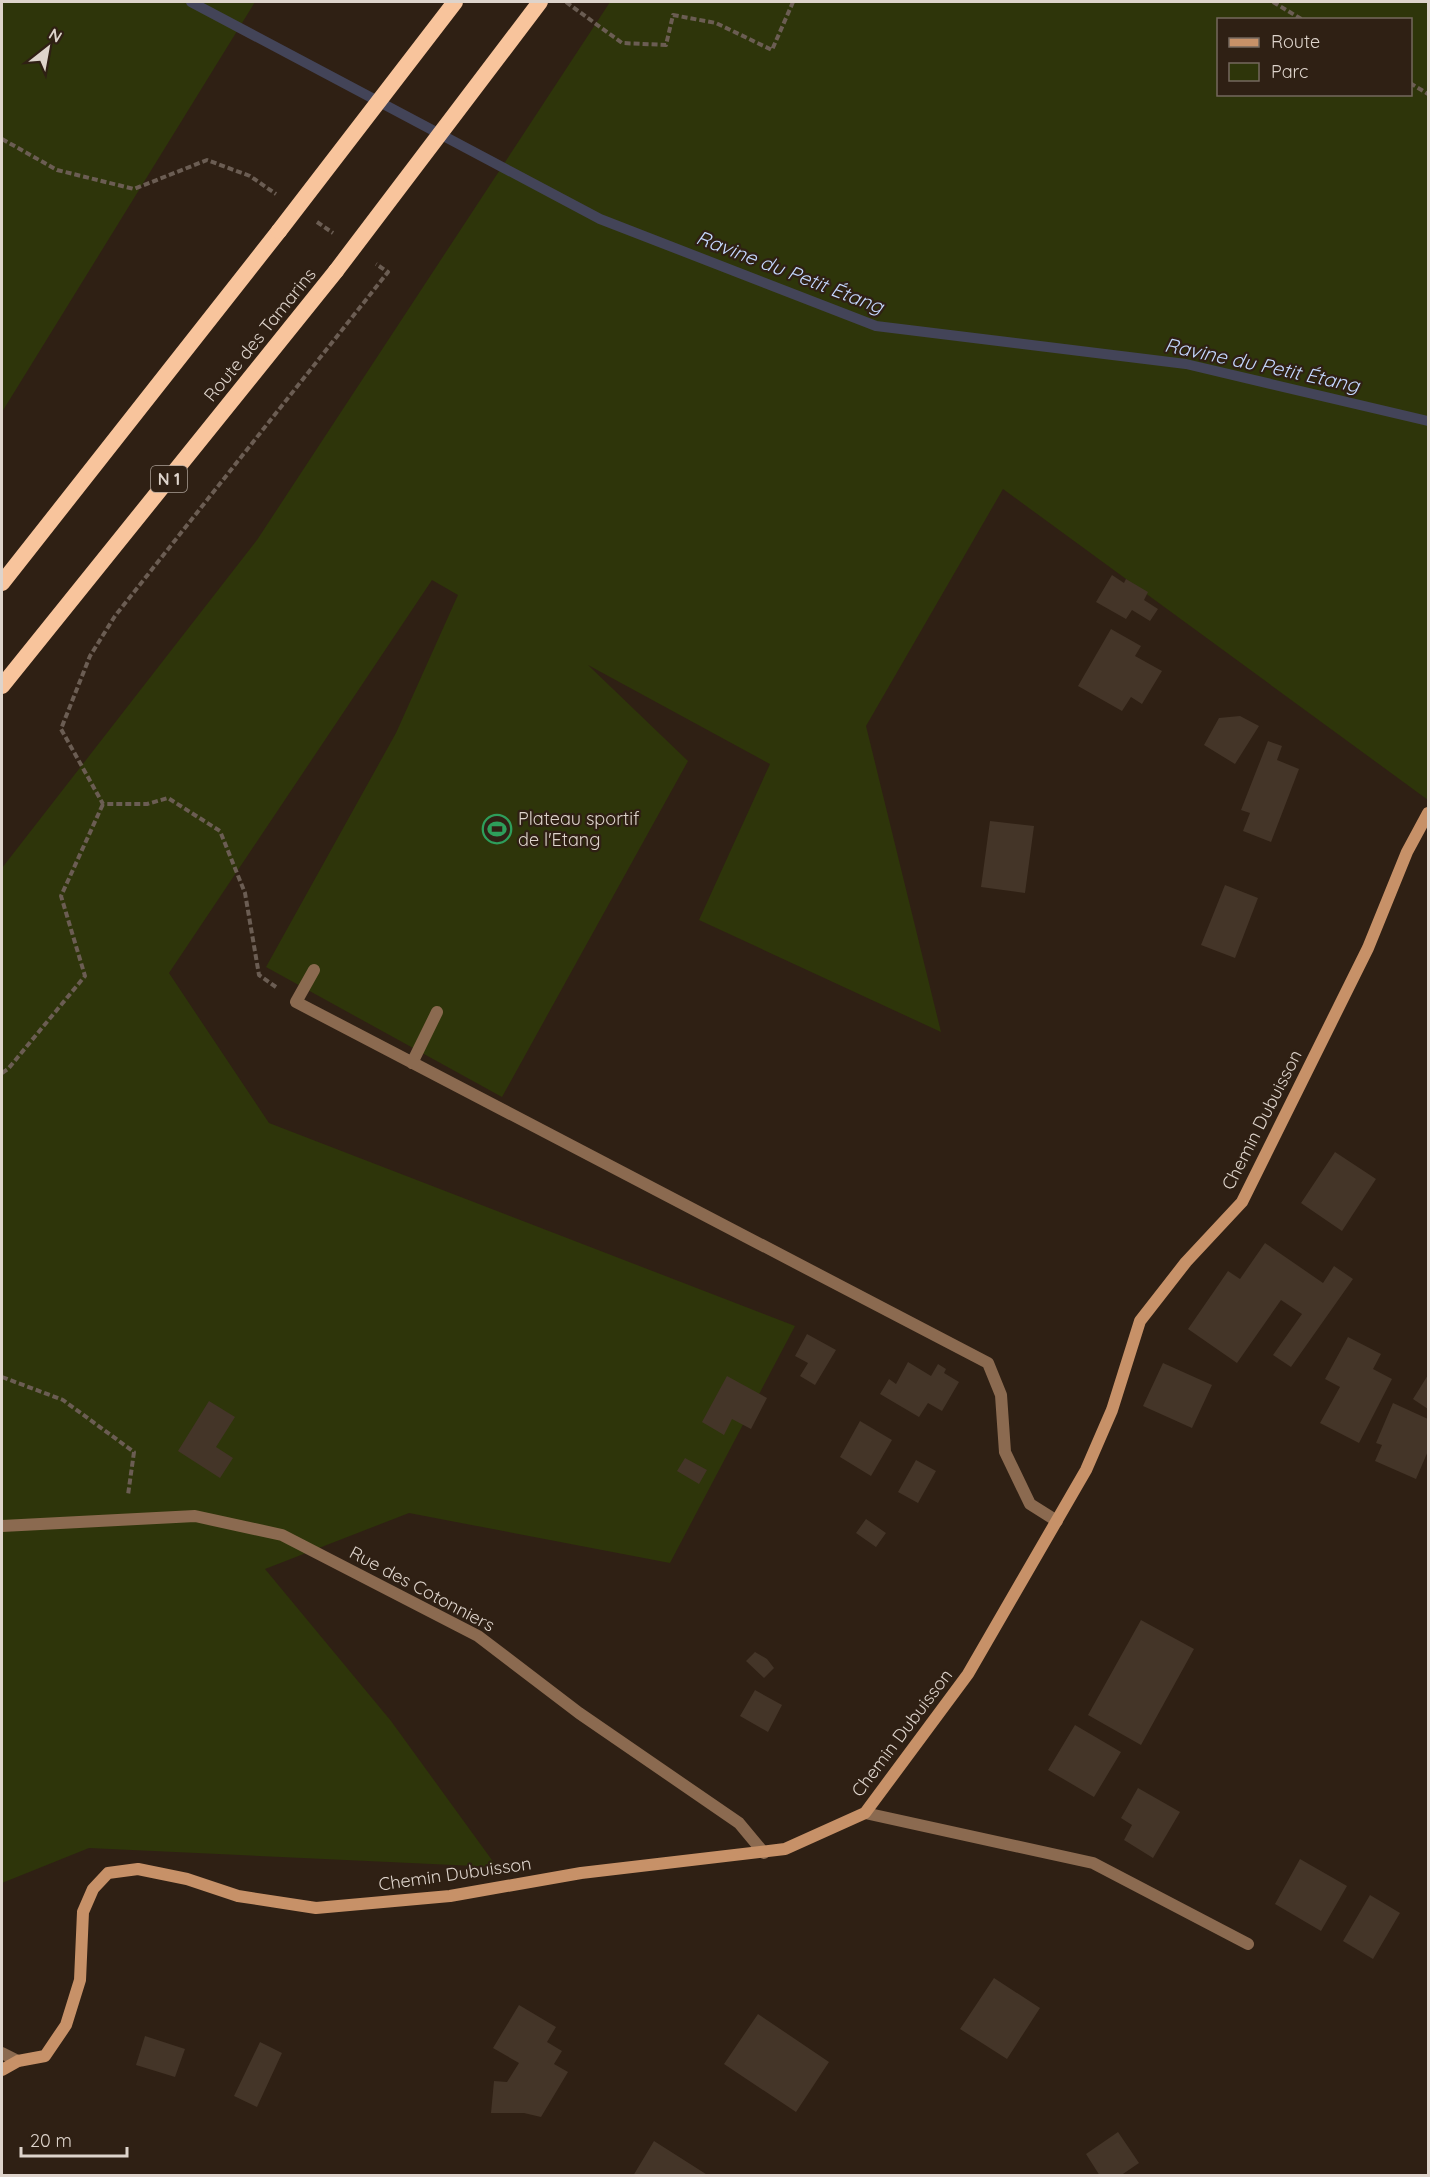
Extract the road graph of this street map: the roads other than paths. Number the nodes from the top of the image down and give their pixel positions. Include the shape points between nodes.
1 (455, 2) edge
2 (540, 2) edge
3 (2, 583) edge
4 (2, 686) edge
5 (1428, 813) edge
6 (314, 970) dead end
7 (437, 1012) dead end
8 (412, 1063) junction
9 (1057, 1521) junction
10 (2, 1526) edge
11 (865, 1813) junction
12 (764, 1853) junction
13 (1248, 1944) dead end
14 (2, 2053) edge
15 (18, 2061) junction
16 (2, 2070) edge

1 - 3 highway, bridge
2 - 4 highway, Route des Tamarins / N 1, bridge via 336,271
5 - 9 main road, Chemin Dubuisson via 1407,852 1368,948 1242,1202 1186,1262 1140,1321 1112,1410 1086,1470
6 - 8 street via 296,1002
7 - 8 street
8 - 9 street via 988,1363 1001,1395 1005,1452 1030,1504
9 - 11 main road, Chemin Dubuisson via 968,1674
10 - 12 street, Rue des Cotonniers via 195,1516 282,1535 478,1636 579,1713 740,1823
11 - 12 main road, Chemin Dubuisson via 785,1849
11 - 13 street via 1093,1863
12 - 15 main road, Chemin Dubuisson via 580,1873 450,1896 316,1908 238,1896 187,1879 138,1869 108,1873 93,1889 83,1912 80,1980 66,2025 45,2056
14 - 15 street
15 - 16 main road, Chemin Dubuisson

